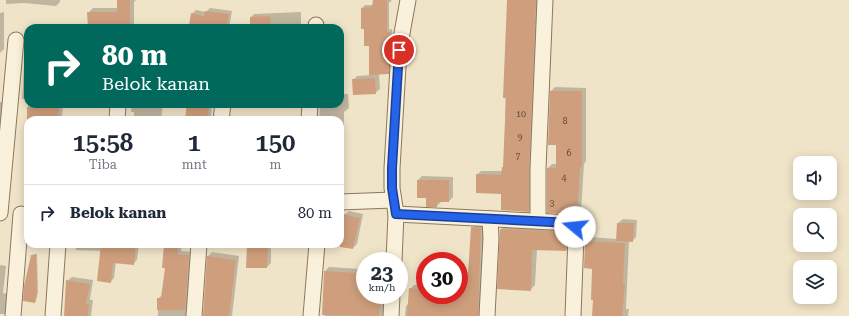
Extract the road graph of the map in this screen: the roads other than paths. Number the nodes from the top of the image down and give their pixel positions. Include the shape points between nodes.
1 (408, 0) edge
2 (545, 0) edge
3 (16, 40) dead end
4 (344, 202) edge
5 (394, 207) junction
6 (0, 214) edge
7 (24, 214) edge
8 (490, 219) junction
9 (538, 221) junction
10 (58, 248) edge
11 (200, 248) edge
12 (317, 248) edge
13 (394, 252) edge
14 (392, 304) edge
15 (13, 316) edge
16 (53, 316) edge
17 (194, 316) edge
18 (311, 316) edge
19 (391, 316) edge
20 (487, 316) edge
21 (573, 316) edge

1 - 5 street via 399,50 392,168
2 - 9 street
3 - 6 street
4 - 5 street
5 - 8 street
5 - 13 street
6 - 7 street
7 - 15 street
8 - 9 street
8 - 20 street
9 - 21 street via 571,223 575,227
10 - 16 street
11 - 17 street
12 - 18 street
14 - 19 street

